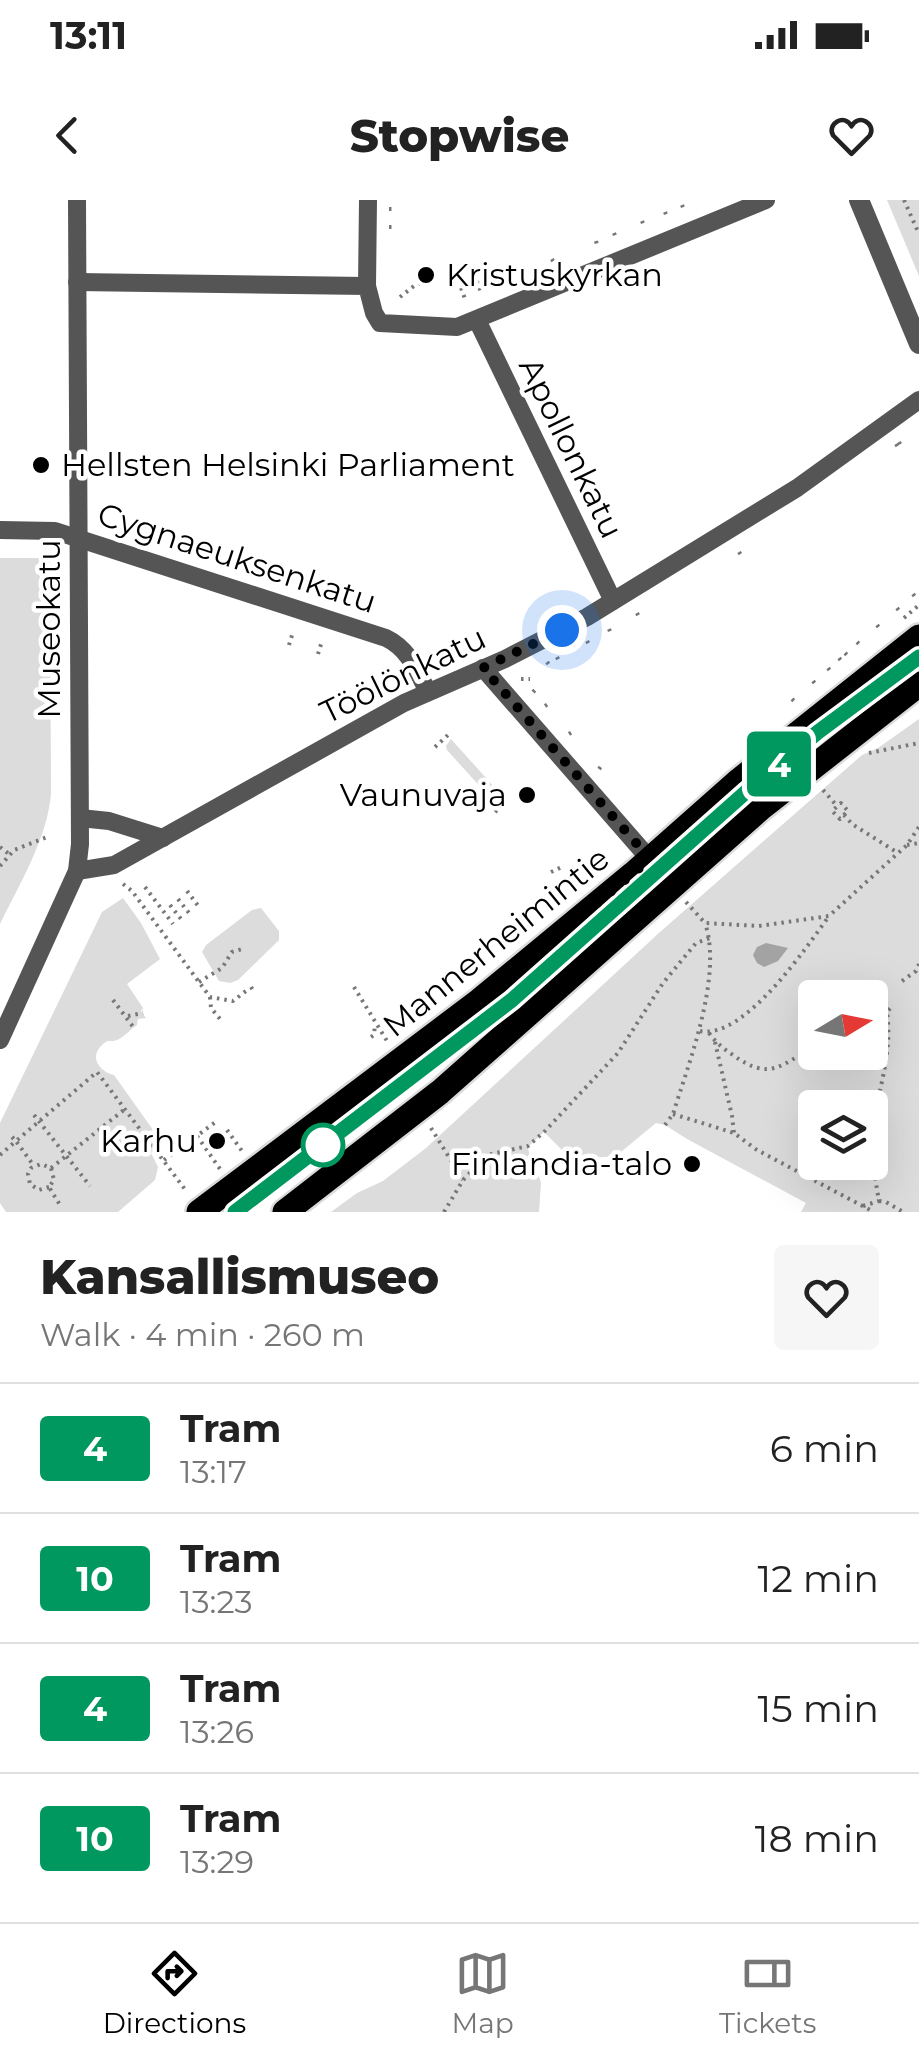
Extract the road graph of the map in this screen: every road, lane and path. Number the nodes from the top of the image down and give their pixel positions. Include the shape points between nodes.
1 (77, 200) edge
2 (368, 200) edge
3 (766, 200) edge
4 (859, 200) edge
5 (904, 200) edge
6 (919, 234) edge
7 (493, 274) dead end
8 (426, 280) dead end
9 (477, 281) dead end
10 (77, 282) junction
11 (367, 286) junction
12 (498, 286) dead end
13 (460, 288) dead end
14 (481, 292) dead end
15 (400, 297) dead end
16 (464, 298) dead end
17 (477, 320) junction
18 (919, 344) edge
19 (919, 400) edge
20 (0, 530) edge
21 (79, 538) junction
22 (56, 573) dead end
23 (45, 574) dead end
24 (612, 601) junction
25 (293, 632) dead end
26 (919, 636) edge
27 (322, 641) dead end
28 (289, 645) dead end
29 (45, 654) dead end
30 (56, 654) dead end
31 (318, 654) dead end
32 (483, 668) junction
33 (522, 679) dead end
34 (530, 679) dead end
35 (919, 684) edge
36 (428, 692) junction
37 (448, 736) dead end
38 (919, 743) edge
39 (434, 747) dead end
40 (863, 754) dead end
41 (820, 787) dead end
42 (506, 801) dead end
43 (495, 812) dead end
44 (80, 818) junction
45 (919, 827) edge
46 (46, 838) dead end
47 (163, 838) junction
48 (919, 843) edge
49 (906, 845) junction
50 (0, 847) edge
51 (898, 853) junction
52 (9, 854) junction
53 (650, 859) junction
54 (0, 866) edge
55 (564, 866) dead end
56 (77, 870) junction
57 (551, 872) dead end
58 (124, 884) dead end
59 (146, 886) dead end
60 (187, 892) dead end
61 (680, 895) junction
62 (178, 898) dead end
63 (170, 904) dead end
64 (199, 907) dead end
65 (189, 913) dead end
66 (829, 916) junction
67 (180, 919) dead end
68 (705, 923) junction
69 (172, 924) dead end
70 (710, 938) junction
71 (242, 950) dead end
72 (919, 964) edge
73 (902, 981) dead end
74 (199, 982) junction
75 (354, 988) dead end
76 (250, 990) dead end
77 (210, 997) junction
78 (9, 1000) edge
79 (112, 1000) dead end
80 (892, 1005) dead end
81 (888, 1011) edge
82 (143, 1014) dead end
83 (125, 1016) junction
84 (220, 1019) dead end
85 (888, 1020) edge
86 (375, 1024) junction
87 (134, 1028) dead end
88 (699, 1031) junction
89 (709, 1033) junction
90 (371, 1037) dead end
91 (0, 1040) edge
92 (387, 1042) dead end
93 (715, 1042) junction
94 (888, 1046) edge
95 (798, 1056) edge
96 (886, 1070) edge
97 (125, 1108) junction
98 (673, 1114) junction
99 (34, 1115) dead end
100 (39, 1121) junction
101 (217, 1121) dead end
102 (665, 1124) dead end
103 (429, 1125) dead end
104 (227, 1130) dead end
105 (734, 1133) junction
106 (196, 1136) junction
107 (14, 1139) junction
108 (243, 1153) dead end
109 (0, 1154) edge
110 (66, 1156) junction
111 (164, 1160) junction
112 (34, 1166) junction
113 (51, 1168) junction
114 (220, 1168) dead end
115 (462, 1180) junction
116 (90, 1186) dead end
117 (49, 1187) junction
118 (879, 1201) junction
119 (193, 1202) edge
120 (60, 1205) dead end
121 (863, 1206) junction
122 (284, 1212) edge
123 (444, 1212) edge
124 (874, 1212) edge
125 (903, 1212) edge

1 - 10 street, Museokatu
2 - 11 street
3 - 17 street
4 - 18 street
5 - 6 path
7 - 12 path
8 - 15 path
9 - 14 path
10 - 11 street
10 - 21 street, Museokatu
11 - 17 street via 380,323 457,327
13 - 16 path
17 - 24 street, Apollonkatu
19 - 24 street, Töölönkatu via 781,498
20 - 21 street, Cygnaeuksenkatu
21 - 36 street, Cygnaeuksenkatu via 386,638 407,653
21 - 44 street, Museokatu
22 - 23 path
24 - 32 street, Töölönkatu
25 - 28 path
26 - 53 main road, Mannerheimintie
27 - 31 path
29 - 30 path
32 - 36 street, Töölönkatu
32 - 53 street
33 - 34 path
35 - 61 main road via 762,808
36 - 47 street, Töölönkatu
37 - 39 path
38 - 40 path
41 - 51 path via 852,824
42 - 43 path
44 - 47 street via 110,820
44 - 56 street, Museokatu
45 - 49 path
46 - 52 path
47 - 56 street, Töölönkatu via 114,865
48 - 49 path
49 - 51 path
50 - 52 path
51 - 66 path
52 - 54 path
53 - 61 street
53 - 119 main road, Mannerheimintie via 479,1001
55 - 57 path
56 - 78 street, Museokatu
58 - 74 path
59 - 69 path
60 - 64 path
61 - 68 path
61 - 122 main road
62 - 65 path
63 - 67 path
66 - 68 path via 759,926
66 - 89 path via 784,978 752,1008
68 - 70 path
70 - 88 path
70 - 115 path via 696,943 618,1053 544,1132 528,1146 486,1155
71 - 74 path
72 - 73 path
74 - 77 path
75 - 86 path
76 - 77 path via 233,1000
77 - 84 path
78 - 91 street, Museokatu
79 - 83 path
80 - 81 path
82 - 83 path
83 - 87 path
85 - 94 path
86 - 90 path
86 - 92 path
88 - 89 path
88 - 98 path
89 - 93 path
93 - 95 path via 762,1070
93 - 105 path
96 - 118 path via 871,1159
97 - 100 path via 97,1072
97 - 110 path
97 - 111 path
98 - 102 path
98 - 105 path
99 - 100 path
100 - 107 path
100 - 110 path
101 - 106 path
103 - 115 path
104 - 108 path
105 - 121 path
106 - 111 path
106 - 114 path
107 - 109 path
107 - 112 path
110 - 113 path
110 - 116 path
111 - 119 path
112 - 113 path
112 - 117 path via 30,1184
113 - 117 path
115 - 123 path
117 - 120 path
118 - 121 path
118 - 125 path
121 - 124 path

